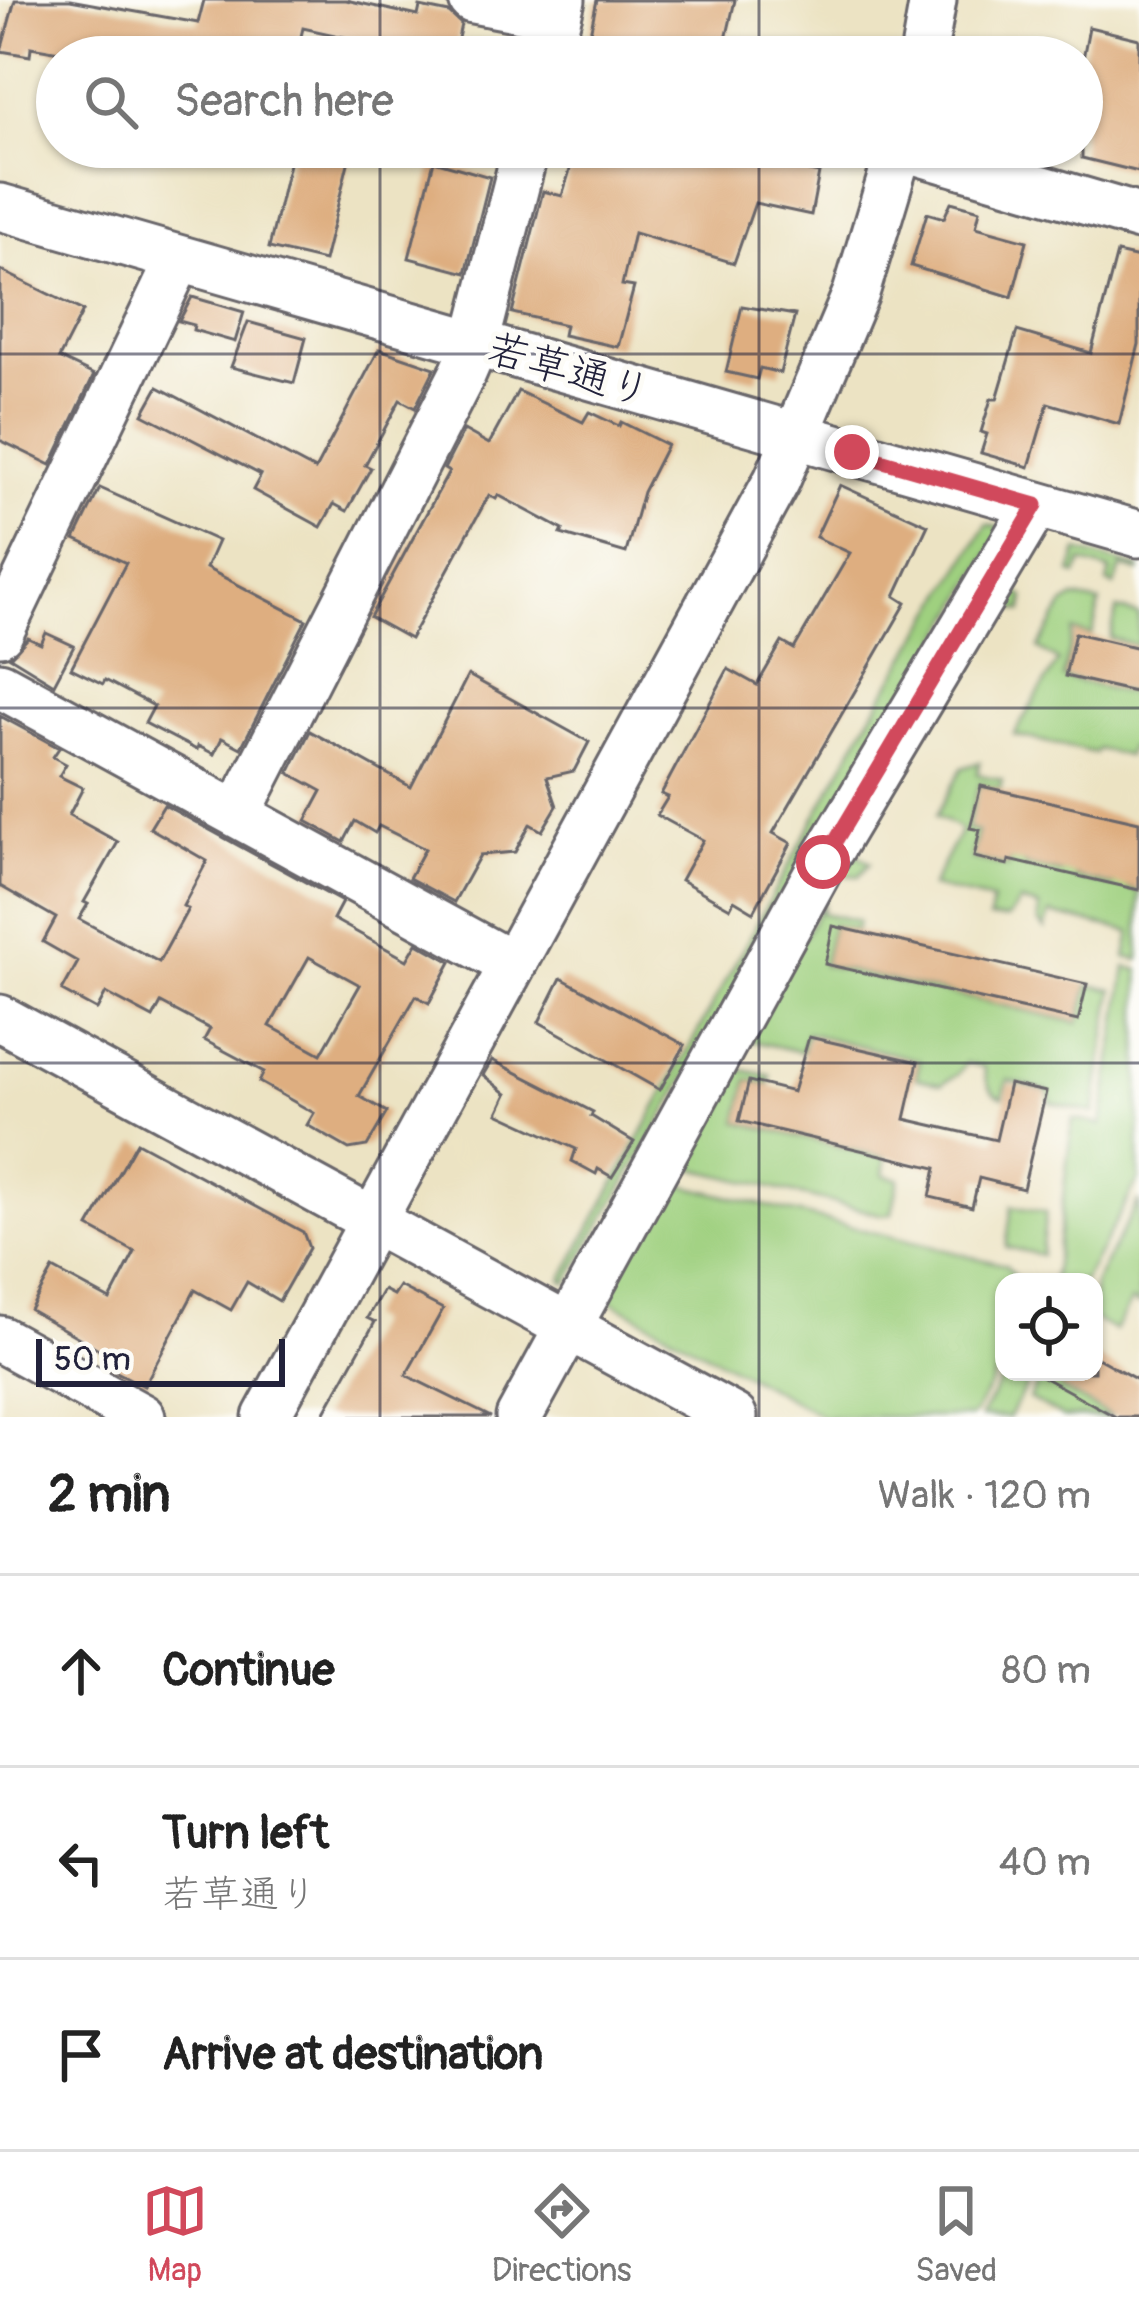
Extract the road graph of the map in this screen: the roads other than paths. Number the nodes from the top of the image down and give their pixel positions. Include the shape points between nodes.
1 (472, 0) edge
2 (933, 0) edge
3 (556, 24) edge
4 (927, 36) edge
5 (521, 168) edge
6 (894, 168) edge
7 (972, 168) edge
8 (0, 207) edge
9 (1139, 217) edge
10 (179, 259) junction
11 (476, 344) junction
12 (797, 437) junction
13 (1036, 505) junction
14 (1139, 534) edge
15 (0, 633) edge
16 (0, 685) edge
17 (238, 813) junction
18 (511, 964) junction
19 (0, 1018) edge
20 (374, 1221) junction
21 (568, 1327) junction
22 (0, 1339) edge
23 (142, 1417) edge
24 (266, 1417) edge
25 (519, 1417) edge
26 (734, 1417) edge

1 - 3 street
2 - 4 street
5 - 11 street
6 - 12 street via 856,293
7 - 9 street
8 - 10 street, 若草通り
10 - 11 street, 若草通り
10 - 15 street
11 - 12 street, 若草通り
11 - 17 street
12 - 13 street, 若草通り
12 - 18 street
13 - 14 street, 若草通り
13 - 21 street via 823,862
16 - 17 street
17 - 18 street
18 - 20 street
19 - 20 street
20 - 21 street
20 - 24 street
21 - 25 street
21 - 26 street
22 - 23 street

